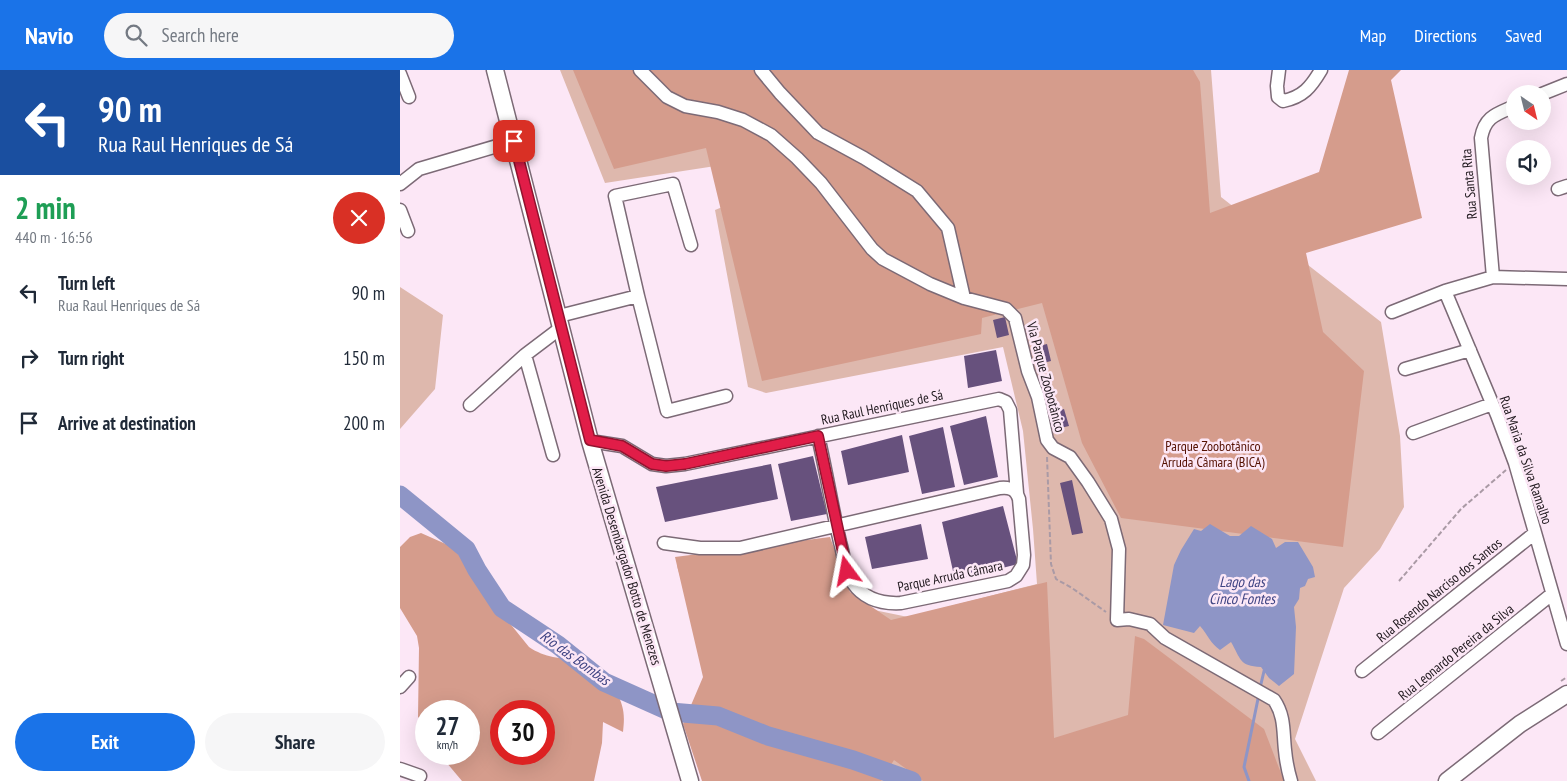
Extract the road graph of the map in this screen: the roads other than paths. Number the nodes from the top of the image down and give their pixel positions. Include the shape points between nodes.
1 (495, 70) edge
2 (640, 70) edge
3 (761, 70) edge
4 (1279, 70) edge
5 (1321, 70) edge
6 (400, 74) edge
7 (1567, 84) edge
8 (1551, 90) edge
9 (408, 97) dead end
10 (1506, 110) edge
11 (514, 141) junction
12 (400, 184) edge
13 (400, 210) edge
14 (408, 231) dead end
15 (691, 245) dead end
16 (1493, 277) junction
17 (1567, 279) edge
18 (1445, 291) junction
19 (638, 296) junction
20 (964, 298) junction
21 (1392, 312) dead end
22 (560, 322) junction
23 (1470, 350) junction
24 (525, 355) junction
25 (1405, 369) dead end
26 (726, 396) dead end
27 (1492, 404) junction
28 (470, 405) dead end
29 (1413, 434) dead end
30 (818, 436) junction
31 (590, 440) junction
32 (553, 455) dead end
33 (1017, 493) junction
34 (836, 525) junction
35 (1535, 533) junction
36 (664, 543) dead end
37 (1552, 594) junction
38 (1567, 644) edge
39 (1362, 671) dead end
40 (410, 677) dead end
41 (400, 687) edge
42 (1567, 694) edge
43 (1378, 733) dead end
44 (400, 769) edge
45 (420, 776) dead end
46 (690, 781) edge
47 (1291, 781) edge
48 (1447, 781) edge

1 - 11 main road, Avenida Desembargador Botto de Menezes
2 - 20 street, Via Parque Zoobotânico via 667,97 685,106 743,120 771,135 821,183 872,250 915,276
3 - 20 street via 818,133 917,191 948,228
4 - 5 street via 1278,96 1283,101 1295,98 1312,85
6 - 9 street
7 - 8 street
10 - 16 street, Rua Santa Rita via 1486,122 1480,138
11 - 12 street via 419,169
11 - 22 main road, Avenida Desembargador Botto de Menezes
13 - 14 street
15 - 19 street via 673,184 615,196
16 - 17 street
16 - 18 street
18 - 21 street
18 - 23 street, Rua Maria da Silva Ramalho
19 - 22 street
19 - 26 street via 667,411
20 - 47 street, Via Parque Zoobotânico via 1006,309 1015,318 1047,440 1053,448 1070,457 1111,519 1119,549 1117,620 1150,624 1165,638 1274,700 1283,719
22 - 24 street
22 - 31 main road, Avenida Desembargador Botto de Menezes
23 - 25 street
23 - 27 street, Rua Maria da Silva Ramalho
24 - 28 street
24 - 32 street
27 - 29 street
27 - 35 street, Rua Maria da Silva Ramalho via 1515,463
30 - 31 street, Rua Raul Henriques de Sá via 666,466 652,464 622,446
30 - 33 street, Rua Raul Henriques de Sá via 999,399 1006,402 1010,410
30 - 34 street, Parque Arruda Câmara
31 - 46 main road, Avenida Desembargador Botto de Menezes
33 - 34 street via 1000,488
33 - 34 street, Parque Arruda Câmara via 1024,556 1023,566 1016,576 1008,581 901,603 886,604 872,599 853,583
34 - 36 street via 740,548 700,548
35 - 37 street, Rua Maria da Silva Ramalho
35 - 39 street, Rua Rosendo Narciso dos Santos
37 - 38 street, Rua Maria da Silva Ramalho
37 - 43 street, Rua Leonardo Pereira da Silva
40 - 41 street
42 - 48 main road via 1520,724
44 - 45 street

